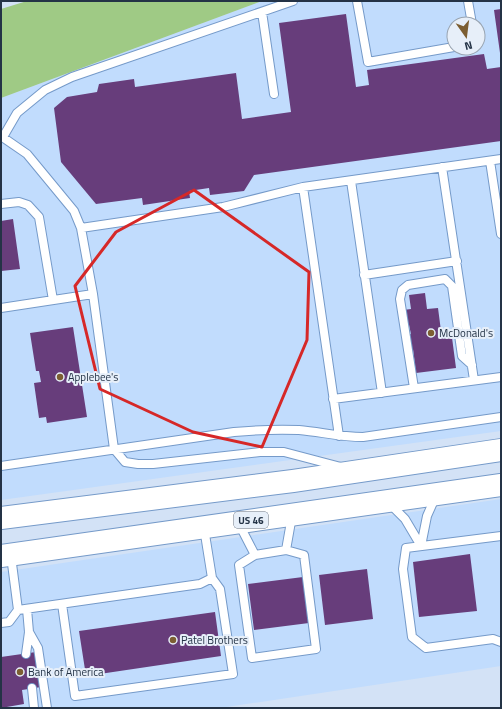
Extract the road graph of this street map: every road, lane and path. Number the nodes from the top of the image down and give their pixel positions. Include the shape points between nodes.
1 (293, 1) edge
2 (358, 1) edge
3 (468, 1) edge
4 (262, 12) junction
5 (471, 16) edge
6 (446, 48) edge
7 (274, 94) dead end
8 (2, 136) edge
9 (501, 159) edge
10 (490, 161) junction
11 (442, 167) junction
12 (351, 181) junction
13 (303, 187) junction
14 (1, 204) edge
15 (81, 228) junction
16 (501, 234) edge
17 (456, 261) junction
18 (364, 275) junction
19 (93, 294) junction
20 (53, 300) junction
21 (1, 308) edge
22 (472, 365) junction
23 (501, 377) edge
24 (474, 380) junction
25 (414, 388) junction
26 (382, 393) junction
27 (333, 399) junction
28 (501, 417) edge
29 (339, 436) junction
30 (114, 449) junction
31 (501, 450) edge
32 (1, 466) edge
33 (358, 472) junction
34 (501, 485) edge
35 (437, 494) junction
36 (387, 501) junction
37 (293, 514) junction
38 (1, 518) edge
39 (238, 522) junction
40 (204, 527) junction
41 (501, 536) edge
42 (421, 546) junction
43 (286, 550) junction
44 (6, 555) edge
45 (255, 555) junction
46 (212, 578) junction
47 (62, 604) junction
48 (22, 610) junction
49 (1, 623) edge
50 (29, 632) junction
51 (501, 642) edge
52 (26, 654) dead end
53 (32, 688) dead end
54 (34, 708) edge
55 (47, 708) edge

1 - 4 lane
2 - 6 lane via 368,62
3 - 5 lane
4 - 7 lane
4 - 8 lane via 72,77 45,90 17,112
8 - 15 lane via 27,154 46,176 74,210
9 - 10 lane
10 - 11 lane
10 - 16 lane
11 - 12 lane
11 - 17 lane
12 - 13 lane
12 - 18 lane
13 - 15 lane via 223,207
13 - 27 lane
14 - 20 lane via 28,204 39,217
15 - 19 lane
17 - 18 lane
17 - 22 lane
18 - 26 lane
19 - 20 lane
19 - 30 lane
20 - 21 lane
22 - 24 lane
22 - 25 lane via 462,356 450,282 445,279 408,285 402,290 400,299
23 - 24 lane
24 - 25 lane
25 - 26 lane
26 - 27 lane
27 - 29 lane
28 - 29 lane via 363,437
29 - 30 lane via 270,429
30 - 32 lane
30 - 33 lane via 125,462 138,464 284,452
31 - 33 highway
33 - 38 highway
34 - 35 highway, US 46
35 - 36 highway, US 46
35 - 42 lane via 426,516
36 - 37 highway, US 46
36 - 42 lane via 405,519
37 - 39 highway, US 46
37 - 43 lane
39 - 40 highway, US 46
39 - 45 lane
40 - 44 highway, US 46
40 - 46 lane
41 - 42 lane
42 - 51 lane via 406,548 403,569 412,637 426,648 493,639
43 - 45 lane
43 - 45 lane via 304,555 316,649 252,658 239,565
44 - 48 lane
46 - 47 lane via 200,584
46 - 47 lane via 220,589 233,674 75,696
47 - 48 lane
48 - 49 lane via 10,622
48 - 50 lane
50 - 52 lane
50 - 55 lane via 38,648
53 - 54 lane

